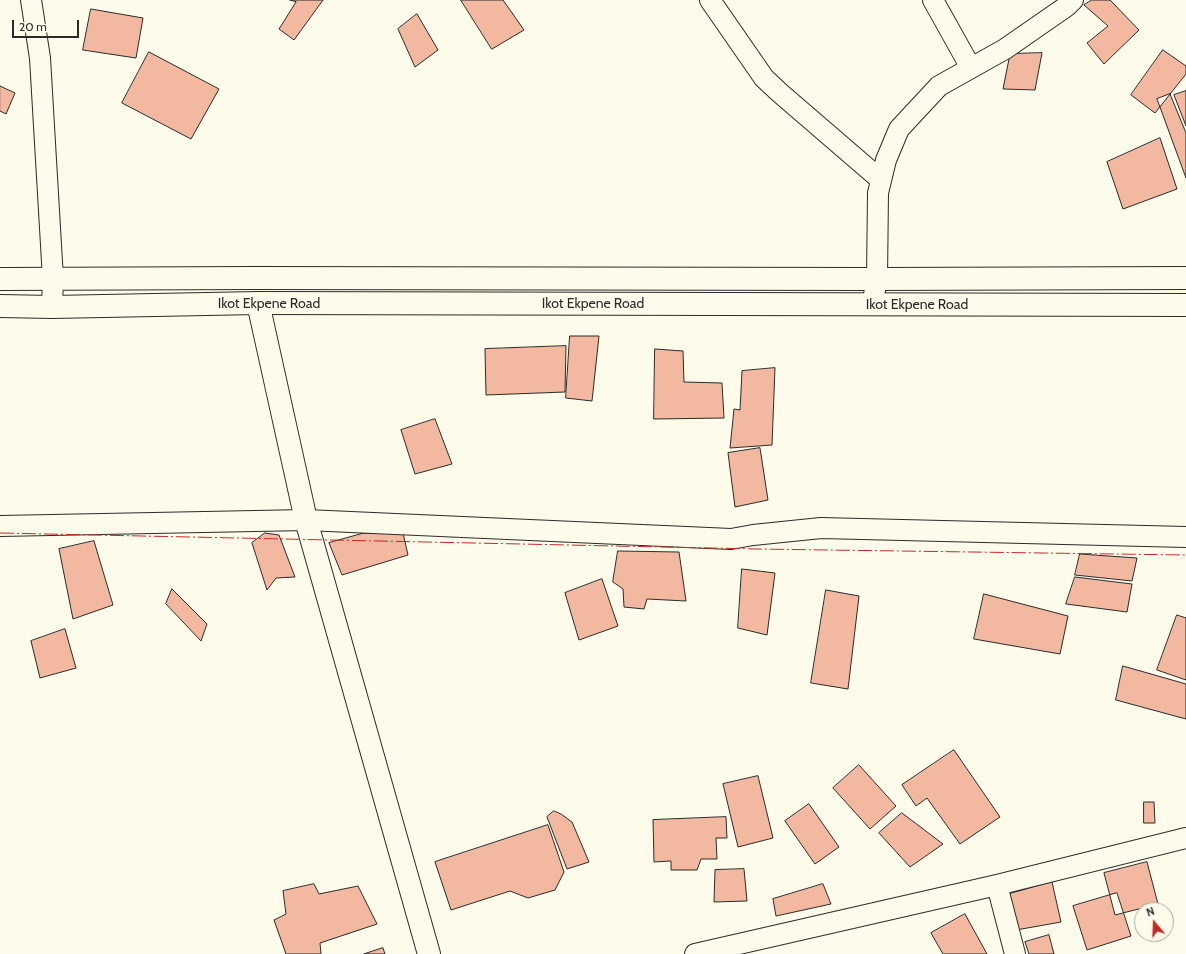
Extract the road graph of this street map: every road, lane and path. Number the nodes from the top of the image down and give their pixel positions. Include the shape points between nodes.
1 (31, 0) edge
2 (710, 0) edge
3 (934, 0) edge
4 (1073, 0) edge
5 (971, 68) junction
6 (881, 180) junction
7 (1186, 278) edge
8 (0, 279) edge
9 (53, 279) junction
10 (877, 279) junction
11 (258, 303) junction
12 (872, 305) junction
13 (1186, 305) edge
14 (0, 306) edge
15 (52, 307) junction
16 (306, 520) junction
17 (0, 526) edge
18 (1186, 537) edge
19 (1186, 838) edge
20 (997, 885) junction
21 (429, 954) edge
22 (695, 954) edge
23 (1015, 954) edge

1 - 9 street via 40,58
2 - 6 street via 764,78
3 - 5 street
4 - 5 street via 1005,49
5 - 6 street via 939,86 899,129
6 - 10 street via 878,193
7 - 10 main road, Ikot Ekpene Road
8 - 9 main road, Ikot Ekpene Road
9 - 10 main road, Ikot Ekpene Road
9 - 15 street
10 - 12 street
11 - 12 main road, Ikot Ekpene Road
11 - 15 main road, Ikot Ekpene Road
11 - 16 main road
12 - 13 main road, Ikot Ekpene Road
14 - 15 main road, Ikot Ekpene Road
16 - 17 street
16 - 18 street via 731,539 821,528
16 - 21 main road
19 - 20 street
20 - 22 street
20 - 23 street

